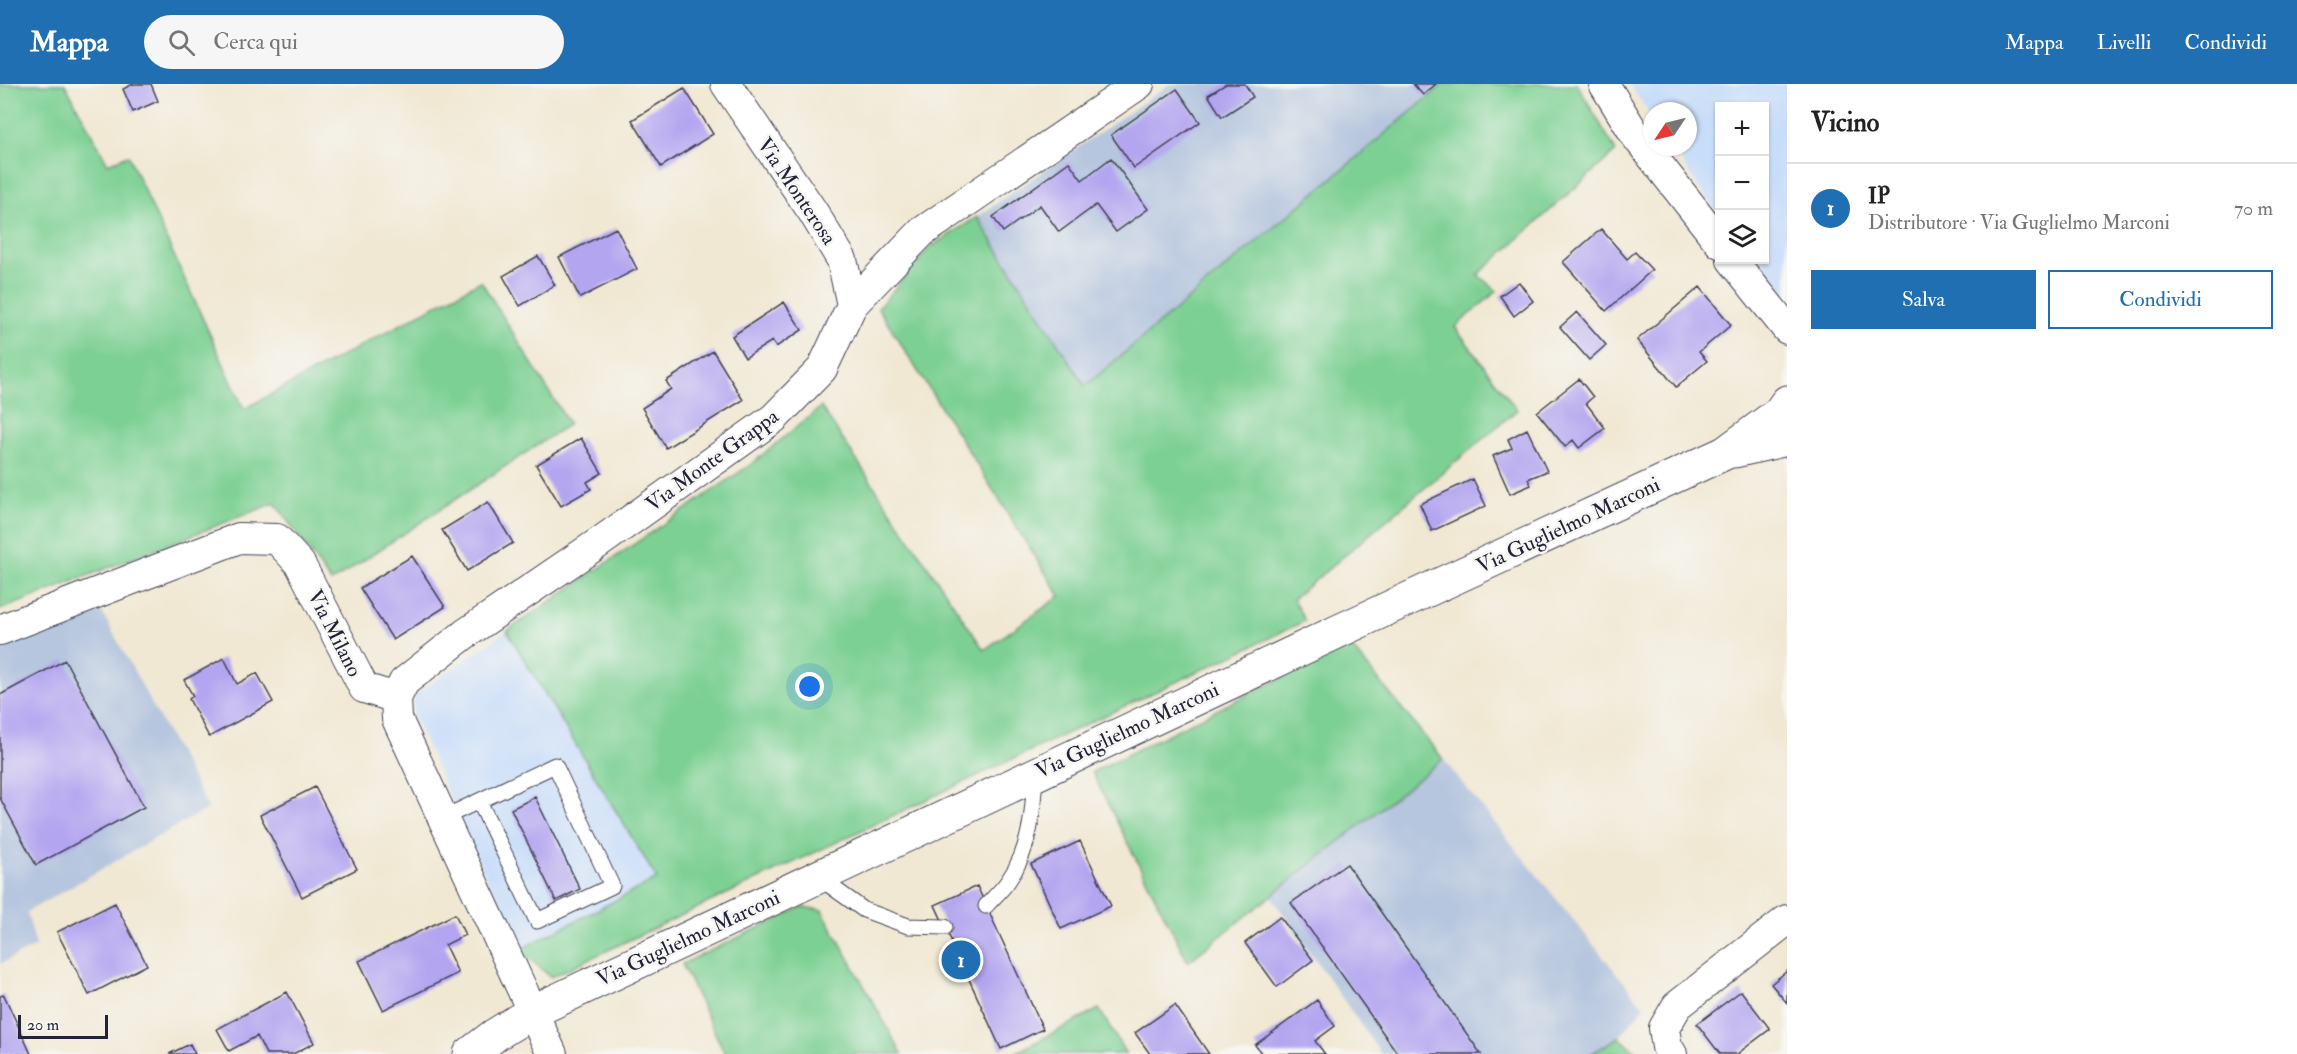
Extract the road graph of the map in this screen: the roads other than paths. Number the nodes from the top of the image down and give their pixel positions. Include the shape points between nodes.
1 (726, 84) edge
2 (1139, 84) edge
3 (1604, 84) edge
4 (1715, 238) edge
5 (1735, 264) edge
6 (1755, 289) junction
7 (1787, 303) edge
8 (852, 305) junction
9 (1787, 329) edge
10 (1787, 402) edge
11 (1787, 439) edge
12 (1725, 453) junction
13 (0, 630) edge
14 (396, 698) junction
15 (1035, 774) junction
16 (479, 801) junction
17 (443, 818) junction
18 (817, 876) junction
19 (986, 906) dead end
20 (1787, 920) edge
21 (945, 927) dead end
22 (532, 1012) junction
23 (470, 1054) edge
24 (552, 1054) edge
25 (1672, 1054) edge

1 - 8 street, Via Monterosa via 842,260
2 - 8 street, Via Monte Grappa via 922,232
3 - 4 street via 1636,136
5 - 6 street
6 - 7 street
6 - 9 street
8 - 14 street, Via Monte Grappa via 822,369 774,418 465,634 404,682
10 - 12 street, Via Guglielmo Marconi via 1779,413
11 - 12 street, Via Guglielmo Marconi
12 - 15 street, Via Guglielmo Marconi
13 - 14 street, Via Milano via 239,538 277,539 300,564 363,688
14 - 17 street via 397,718
15 - 18 street, Via Guglielmo Marconi
15 - 19 lane via 1032,823 1021,858 1008,881
16 - 16 lane via 555,765 612,886 537,921
16 - 17 lane
17 - 22 street
18 - 21 lane via 864,910 908,927
18 - 22 street, Via Guglielmo Marconi
20 - 25 street via 1677,1006 1664,1028
22 - 23 street
22 - 24 street

